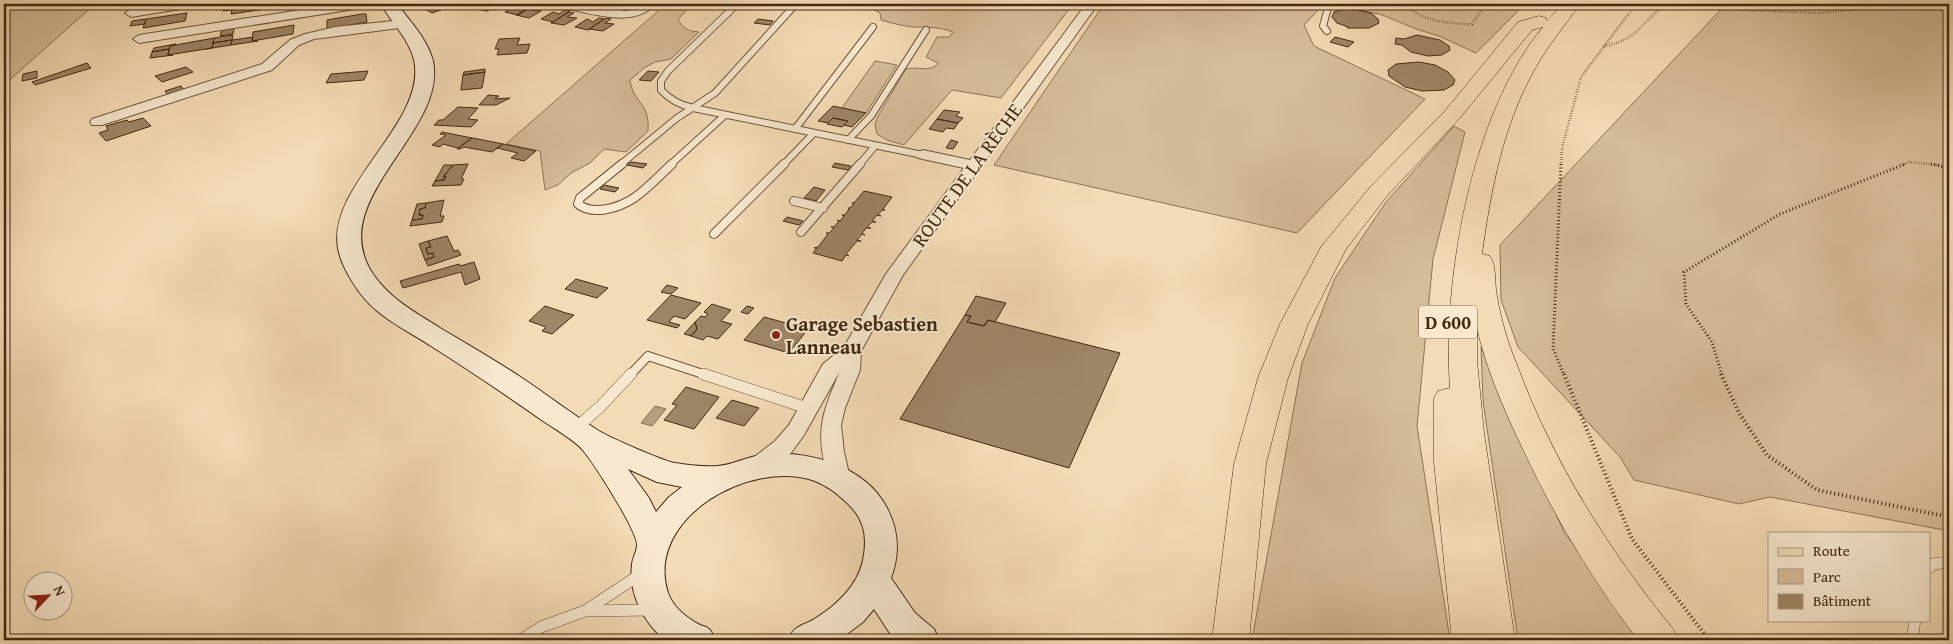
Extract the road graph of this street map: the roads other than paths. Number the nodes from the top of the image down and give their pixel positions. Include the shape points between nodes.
1 (186, 4) edge
2 (361, 4) edge
3 (389, 4) edge
4 (562, 4) edge
5 (649, 4) edge
6 (737, 4) edge
7 (795, 4) edge
8 (1092, 4) edge
9 (1328, 4) edge
10 (1571, 4) edge
11 (131, 13) dead end
12 (1547, 13) edge
13 (403, 24) junction
14 (873, 27) dead end
15 (926, 30) dead end
16 (1327, 31) dead end
17 (139, 39) dead end
18 (693, 108) junction
19 (725, 115) junction
20 (96, 122) dead end
21 (795, 129) junction
22 (814, 133) junction
23 (848, 140) junction
24 (876, 146) junction
25 (922, 155) joint
26 (974, 166) junction
27 (1479, 194) junction
28 (794, 201) dead end
29 (823, 208) junction
30 (802, 232) dead end
31 (714, 234) dead end
32 (851, 352) junction
33 (810, 409) junction
34 (583, 435) junction
35 (757, 467) junction
36 (721, 478) junction
37 (839, 478) junction
38 (651, 556) junction
39 (1949, 562) edge
40 (1930, 567) edge
41 (874, 581) junction
42 (659, 610) junction
43 (585, 611) junction
44 (1915, 622) edge
45 (689, 639) edge
46 (818, 639) edge
47 (521, 640) edge
48 (921, 640) edge
49 (1230, 640) edge
50 (1471, 640) edge
51 (1496, 640) edge
52 (1660, 640) edge
53 (1912, 640) edge

1 - 11 street
2 - 17 street
3 - 13 main road
4 - 5 street via 625,15 636,13
6 - 18 lane via 661,81 661,90 668,98 676,104
7 - 18 lane via 715,93
8 - 26 street, ROUTE DE LA RÈCHE
9 - 16 lane via 1322,26
10 - 27 main road, D 600 via 1541,40 1517,83 1504,110
12 - 49 main road via 1525,26 1452,115 1379,191 1334,247 1294,324 1273,378 1250,464
12 - 50 main road, D 600 via 1522,44 1490,108 1472,152 1452,245 1447,342 1450,462
13 - 20 street via 308,37 289,46 278,60 267,67
13 - 34 main road via 422,55 423,87 411,119 356,203 349,226 350,246 360,277 384,304 509,383
14 - 21 lane
15 - 23 lane via 871,116
18 - 19 lane
18 - 19 lane via 580,198 578,204 594,211 632,199
19 - 21 lane
21 - 22 lane
22 - 23 lane
22 - 31 lane
23 - 24 lane
24 - 25 lane
24 - 29 lane
25 - 26 street
26 - 32 street, ROUTE DE LA RÈCHE via 895,274
27 - 51 main road, D 600 via 1469,244 1462,346 1471,466
27 - 52 main road via 1481,272 1500,362 1532,437 1573,515 1600,560
28 - 29 lane
29 - 30 lane
32 - 33 street, ROUTE DE LA RÈCHE via 830,369
32 - 37 street, ROUTE DE LA RÈCHE via 850,370 831,425
33 - 34 lane via 648,356 601,406
33 - 35 street, ROUTE DE LA RÈCHE via 783,447
34 - 36 main road via 668,474
34 - 38 main road via 638,507
35 - 36 main road
35 - 37 main road via 787,465 814,469
36 - 38 main road via 692,494 669,517
37 - 41 main road via 859,492 873,511 881,532 881,556
38 - 42 main road via 650,590
38 - 43 lane
39 - 40 lane
41 - 46 main road via 851,612
41 - 48 main road via 903,624
42 - 43 lane
42 - 45 main road
43 - 47 lane via 541,628
44 - 53 lane

